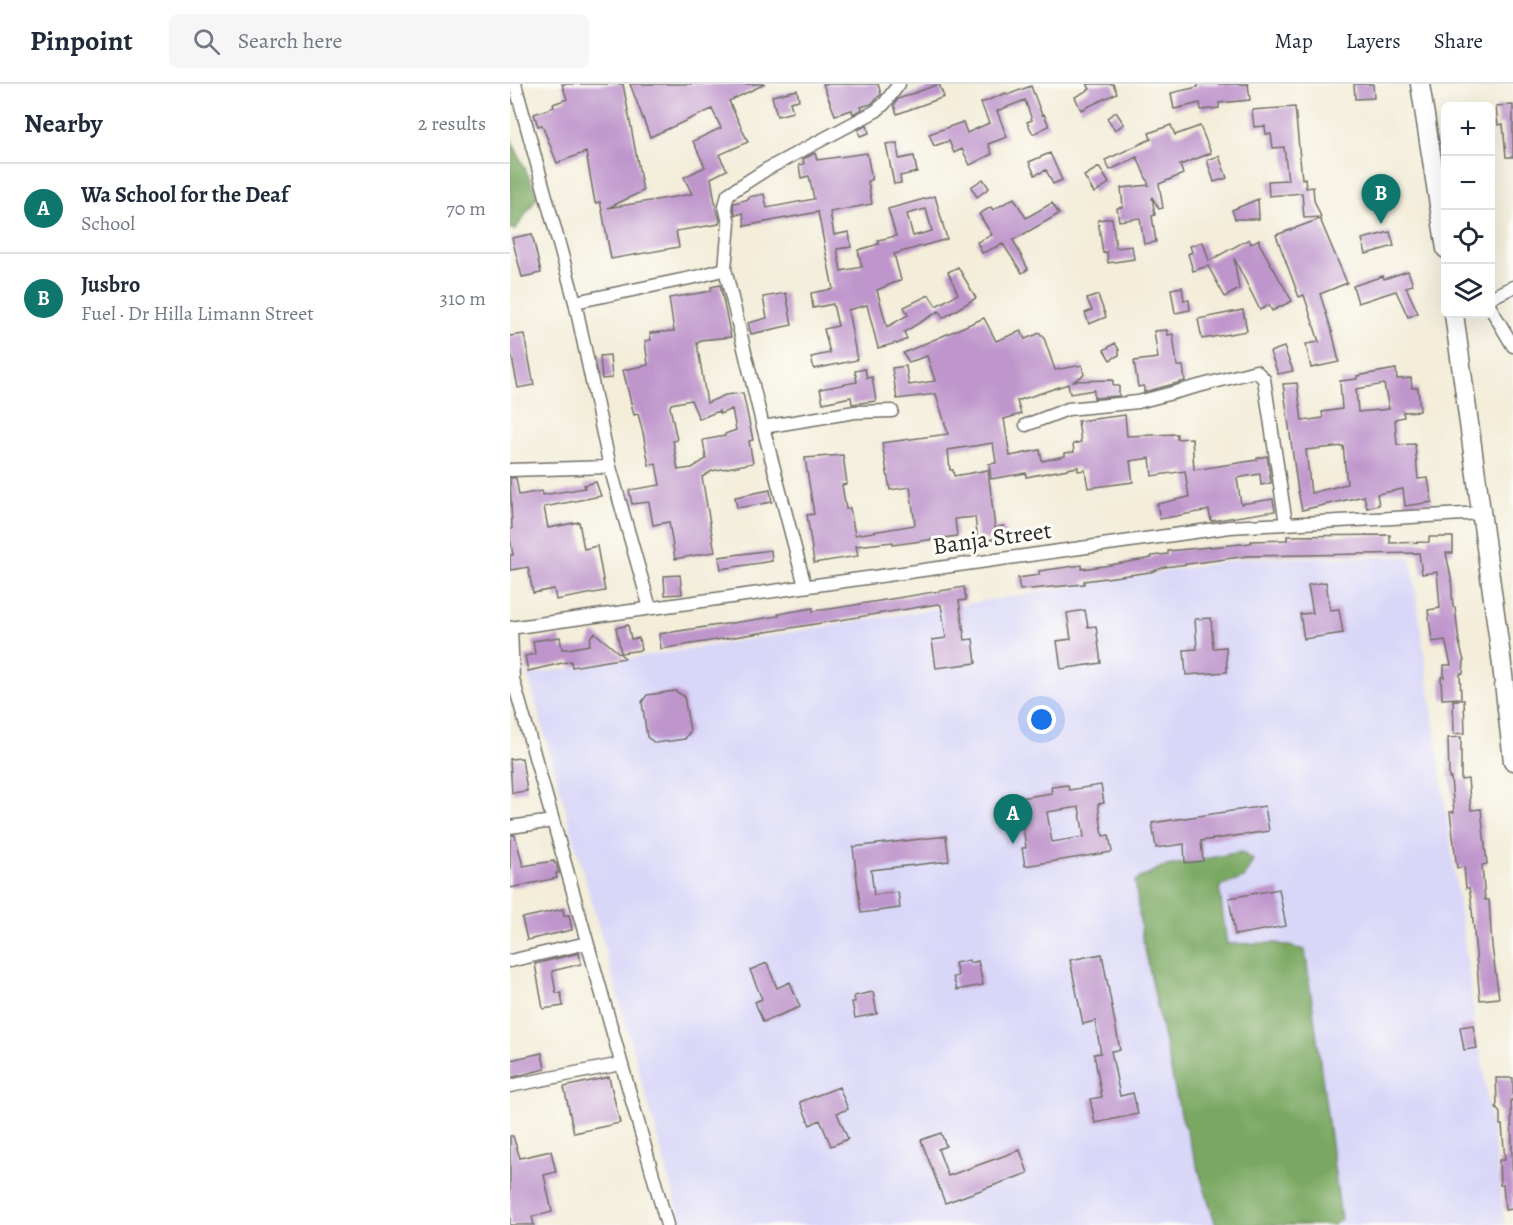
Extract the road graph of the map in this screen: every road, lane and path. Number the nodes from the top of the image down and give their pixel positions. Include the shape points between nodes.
1 (515, 84) edge
2 (1420, 84) edge
3 (894, 86) edge
4 (1441, 222) edge
5 (725, 269) junction
6 (1513, 287) edge
7 (1495, 296) edge
8 (575, 302) junction
9 (1495, 314) edge
10 (1455, 318) edge
11 (1513, 346) edge
12 (892, 411) dead end
13 (1026, 425) dead end
14 (763, 427) junction
15 (610, 467) junction
16 (510, 470) edge
17 (1482, 513) junction
18 (1286, 524) junction
19 (805, 586) junction
20 (650, 608) junction
21 (511, 628) edge
22 (511, 679) edge
23 (1513, 761) edge
24 (553, 821) junction
25 (510, 827) edge
26 (587, 943) junction
27 (510, 961) edge
28 (621, 1064) junction
29 (510, 1086) edge
30 (667, 1225) edge

1 - 8 street
2 - 4 highway
3 - 5 street via 876,111 728,194
5 - 8 street
5 - 14 street
6 - 7 street
8 - 15 street
9 - 11 street
10 - 17 highway
12 - 14 street via 855,412
13 - 18 street via 1068,409 1138,402 1256,371 1264,380
14 - 19 street
15 - 16 street
15 - 20 street
17 - 18 street, Banja Street
17 - 23 highway
18 - 19 street, Banja Street via 1218,529
19 - 20 street, Banja Street
20 - 21 street, Banja Street
21 - 22 street
22 - 24 street
24 - 25 street
24 - 26 street
26 - 27 street
26 - 28 street
28 - 29 street
28 - 30 street

